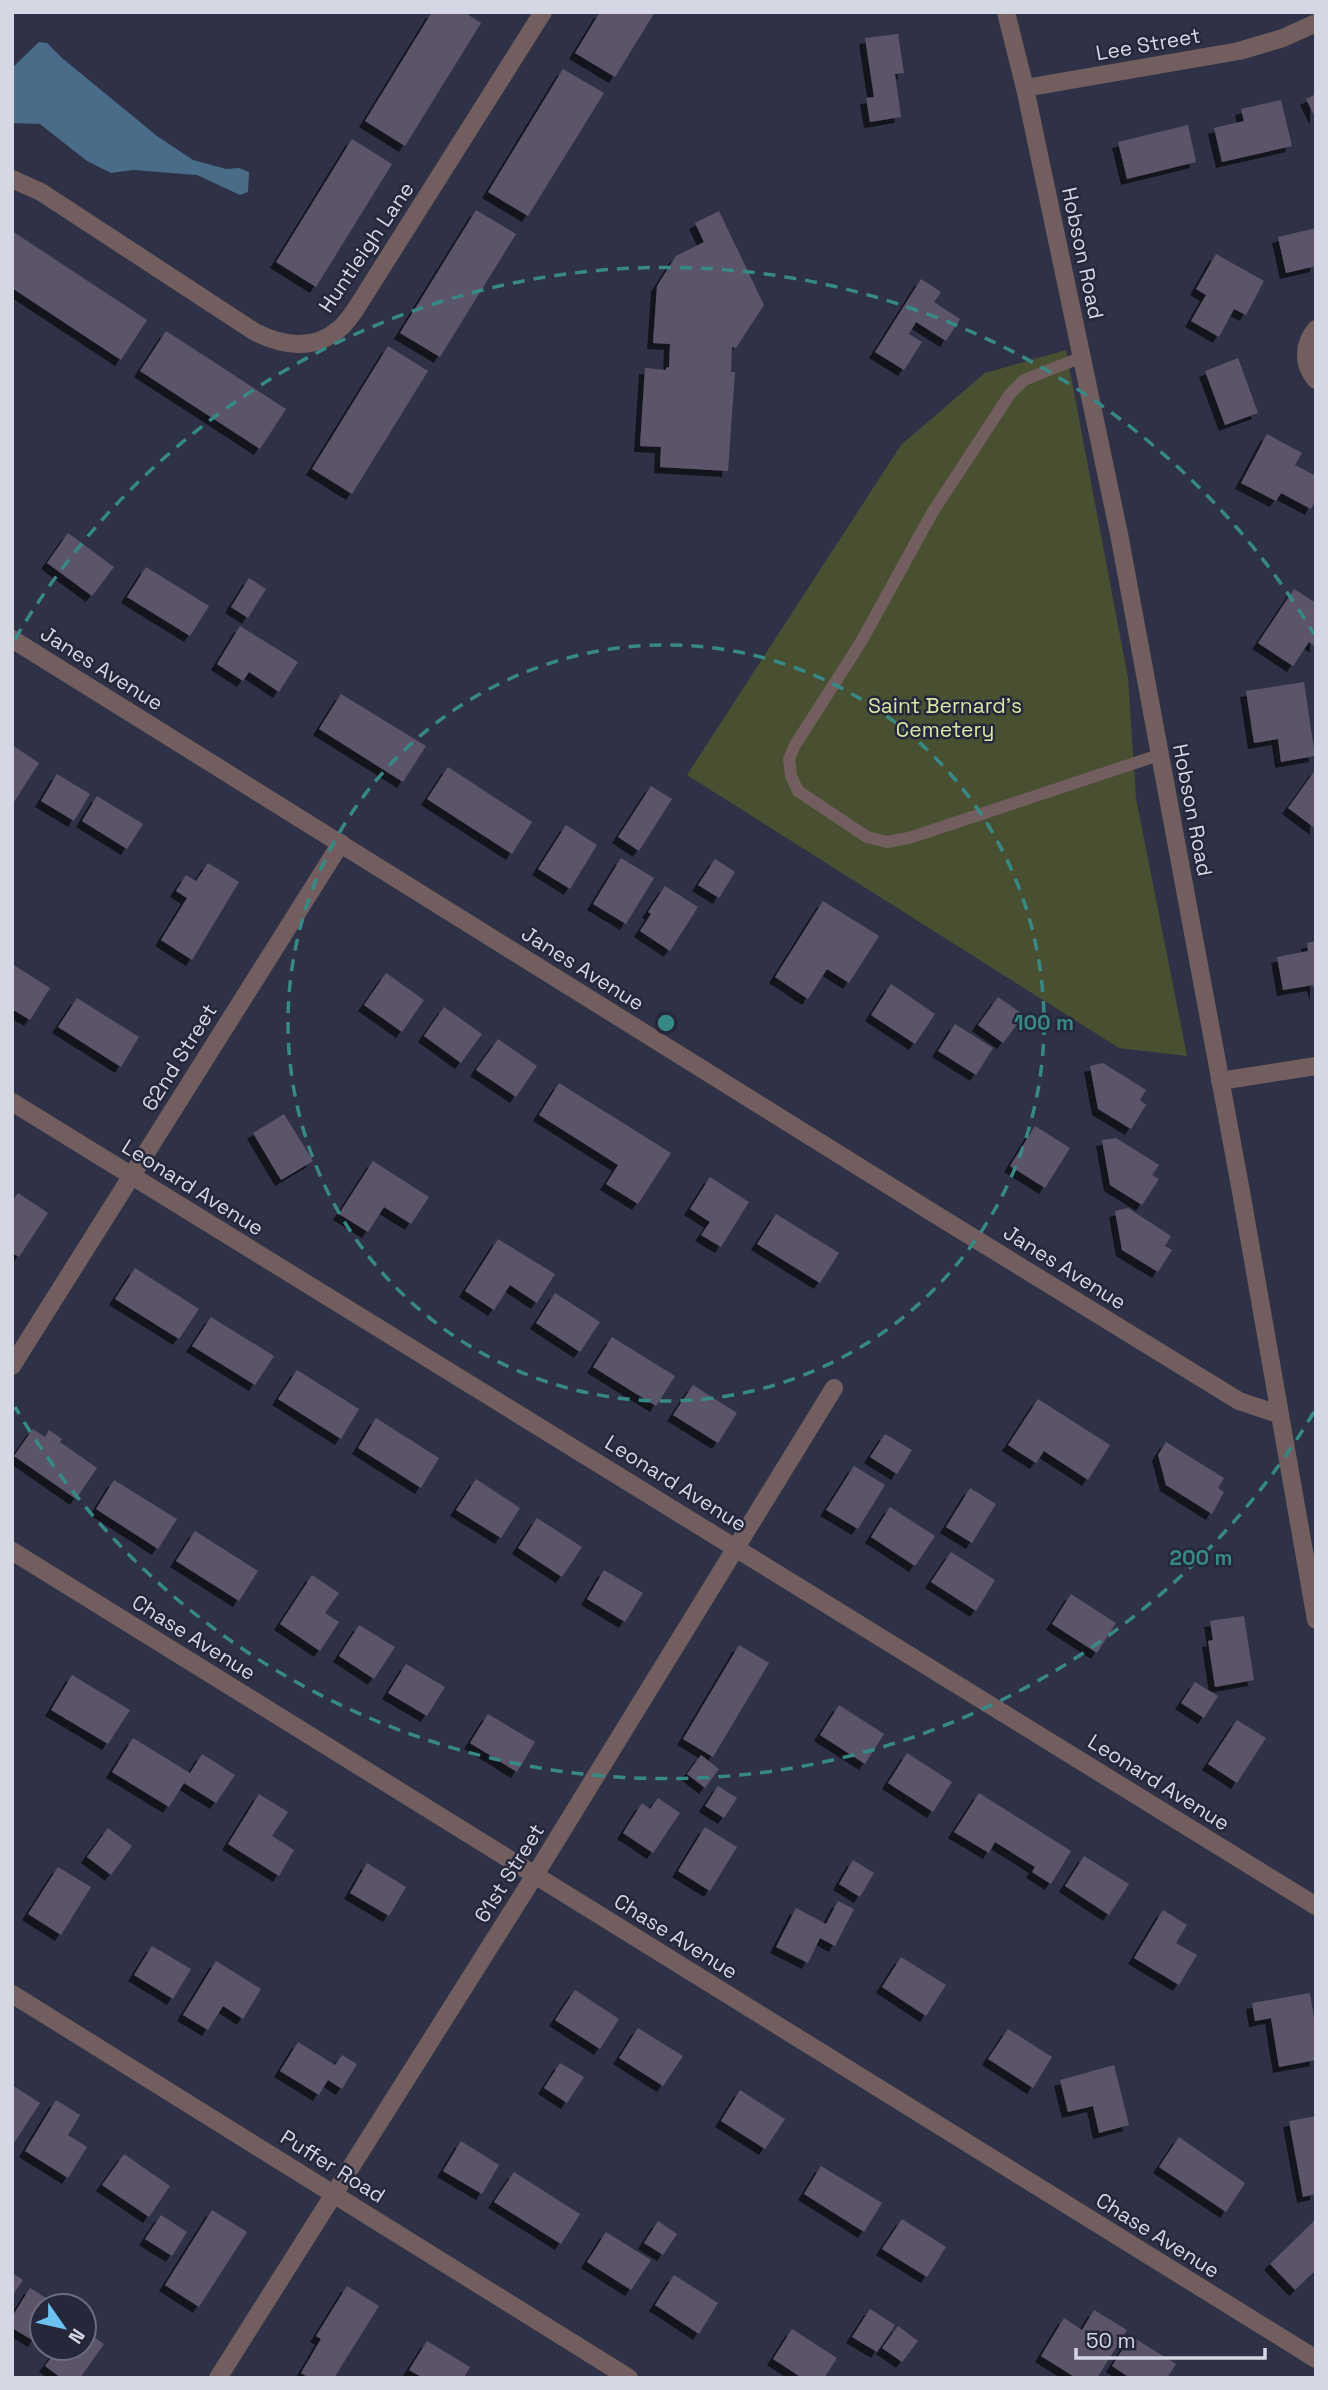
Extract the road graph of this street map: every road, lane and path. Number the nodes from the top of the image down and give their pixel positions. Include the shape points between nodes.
1 (543, 12) edge
2 (1006, 12) edge
3 (1316, 23) edge
4 (1025, 88) junction
5 (12, 178) edge
6 (1316, 329) edge
7 (1082, 357) junction
8 (1316, 380) edge
9 (12, 639) edge
10 (1159, 755) junction
11 (341, 843) junction
12 (1316, 1066) edge
13 (1220, 1081) junction
14 (12, 1102) edge
15 (131, 1176) junction
16 (12, 1366) edge
17 (834, 1388) dead end
18 (1278, 1414) junction
19 (736, 1547) junction
20 (12, 1551) edge
21 (1316, 1620) edge
22 (535, 1875) junction
23 (1316, 1906) edge
24 (12, 1994) edge
25 (335, 2195) junction
26 (1316, 2360) edge
27 (218, 2378) edge
28 (629, 2378) edge

1 - 5 street, Huntleigh Lane via 357,307 339,330 316,342 273,342 41,192
2 - 4 street, Hobson Road
3 - 4 street, Lee Street via 1239,51
4 - 7 street, Hobson Road
6 - 8 street via 1305,354
7 - 10 street, Hobson Road
7 - 10 lane via 1024,380 1010,394 932,513 861,642 795,745 789,759 791,776 798,791 867,837 887,842
9 - 11 street, Janes Avenue
10 - 13 street, Hobson Road
11 - 15 street, 62nd Street
11 - 18 street, Janes Avenue via 1228,1394
12 - 13 street
13 - 18 street, Hobson Road
14 - 15 street, Leonard Avenue
15 - 16 street, 62nd Street
15 - 19 street, Leonard Avenue
17 - 19 street, 61st Street
18 - 21 street, Hobson Road
19 - 22 street, 61st Street
19 - 23 street, Leonard Avenue
20 - 22 street, Chase Avenue
22 - 25 street, 61st Street
22 - 26 street, Chase Avenue
24 - 25 street, Puffer Road
25 - 27 street, 61st Street
25 - 28 street, Puffer Road

